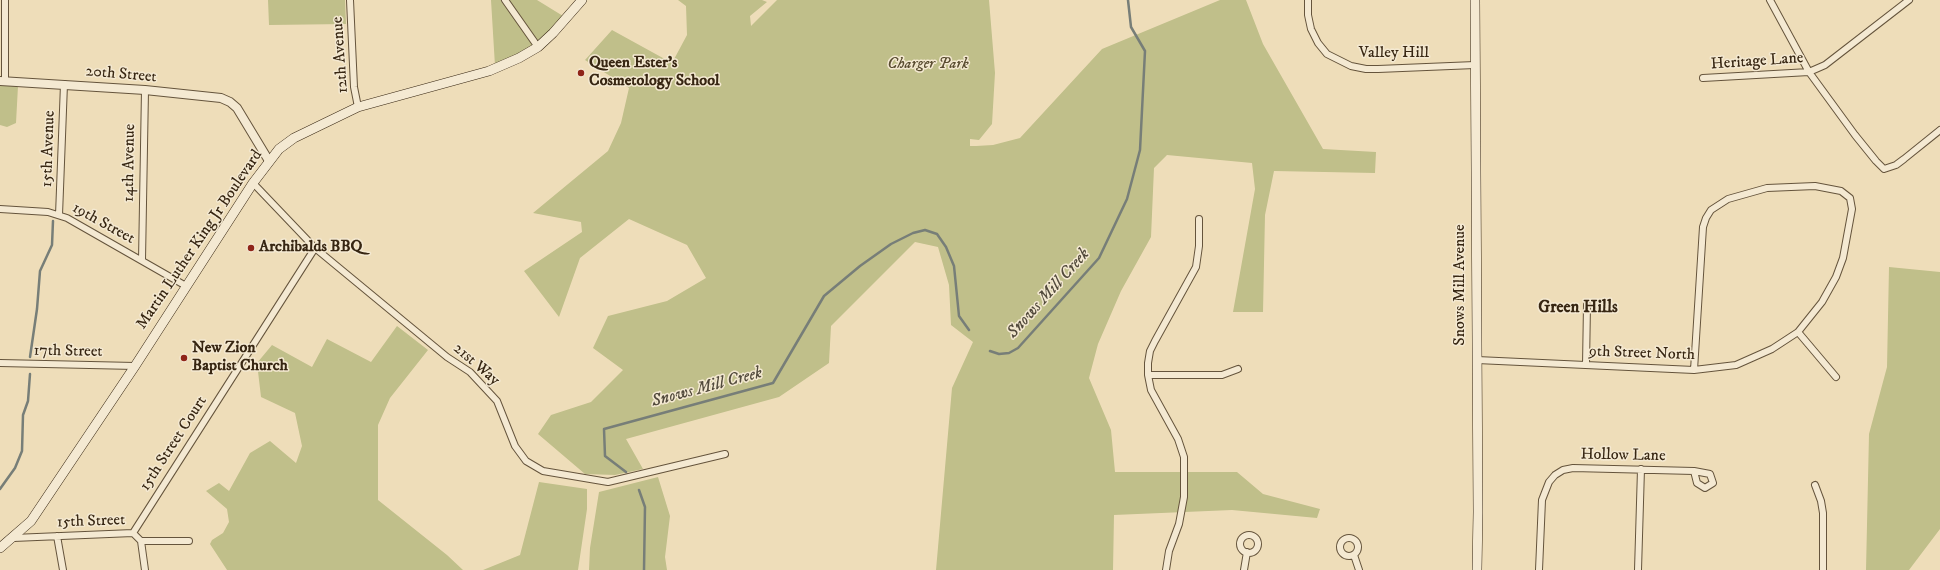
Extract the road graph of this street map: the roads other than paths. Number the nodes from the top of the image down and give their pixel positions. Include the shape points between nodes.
1 (5, 0) edge
2 (350, 0) edge
3 (505, 0) edge
4 (582, 0) edge
5 (1308, 0) edge
6 (1475, 0) edge
7 (1770, 0) edge
8 (1909, 0) edge
9 (538, 47) junction
10 (1475, 65) junction
11 (1808, 72) junction
12 (1703, 78) dead end
13 (3, 81) edge
14 (64, 84) junction
15 (145, 90) junction
16 (358, 107) junction
17 (1940, 130) edge
18 (269, 161) junction
19 (253, 183) junction
20 (0, 209) edge
21 (59, 215) junction
22 (1199, 219) dead end
23 (315, 248) junction
24 (142, 260) junction
25 (186, 286) junction
26 (1587, 305) dead end
27 (1798, 332) junction
28 (1477, 360) junction
29 (0, 363) edge
30 (1586, 365) junction
31 (135, 366) junction
32 (1238, 369) dead end
33 (1694, 370) junction
34 (1148, 375) junction
35 (1836, 377) dead end
36 (725, 454) dead end
37 (1641, 470) junction
38 (1694, 471) dead end
39 (1815, 485) dead end
40 (133, 533) junction
41 (57, 536) junction
42 (13, 538) junction
43 (141, 541) junction
44 (189, 541) dead end
45 (0, 548) edge
46 (1247, 552) dead end
47 (1354, 555) dead end
48 (63, 570) edge
49 (145, 570) edge
50 (1166, 570) edge
51 (1244, 570) edge
52 (1359, 570) edge
53 (1477, 570) edge
54 (1539, 570) edge
55 (1638, 570) edge
56 (1823, 570) edge

1 - 13 street
2 - 16 street, 12th Avenue via 354,87
3 - 9 street
4 - 9 main road, Martin Luther King Jr Boulevard via 553,34
5 - 10 street, Valley Hill via 1311,29 1318,43 1327,54 1351,66 1366,70
6 - 10 main road, Snows Mill Avenue
7 - 11 street
8 - 11 street, Heritage Lane via 1825,65
9 - 16 main road, Martin Luther King Jr Boulevard via 489,71
10 - 28 main road, Snows Mill Avenue
11 - 12 street, Heritage Lane
11 - 17 street via 1884,169 1896,165
13 - 14 street, 20th Street
14 - 15 street, 20th Street
14 - 21 street, 15th Avenue
15 - 18 street, 20th Street via 221,98 230,102 237,108
15 - 24 street, 14th Avenue
16 - 18 main road, Martin Luther King Jr Boulevard via 294,138
18 - 19 main road, Martin Luther King Jr Boulevard
19 - 23 street, 21st Way
19 - 25 main road, Martin Luther King Jr Boulevard
20 - 21 street, 19th Street
21 - 24 street, 19th Street
22 - 34 street via 1196,268 1152,346
23 - 36 street, 21st Way via 447,357 470,372 496,401 515,446 526,461 543,471 608,482
23 - 40 street, 15th Street Court
24 - 25 street, 19th Street
25 - 31 main road, Martin Luther King Jr Boulevard
26 - 30 street
27 - 33 street, 9th Street North via 1772,349 1736,365
27 - 33 street, 9th Street North via 1822,302 1836,277 1843,258 1852,209 1850,198 1841,191 1815,186 1767,188 1737,195 1718,203 1706,218
27 - 35 street
28 - 30 street, 9th Street North
28 - 53 main road, Snows Mill Avenue
29 - 31 street, 17th Street
30 - 33 street, 9th Street North
31 - 42 main road, Martin Luther King Jr Boulevard via 31,521
32 - 34 street via 1222,375
34 - 50 street via 1154,395 1178,439 1184,458 1184,497
37 - 38 street, Hollow Lane
37 - 54 street, Hollow Lane via 1573,468 1555,475 1549,482 1542,500
37 - 55 street
39 - 56 street via 1823,513
40 - 41 street, 15th Street
40 - 43 street, 15th Street
41 - 42 street, 15th Street
41 - 48 street
42 - 45 main road, Martin Luther King Jr Boulevard
43 - 44 street, 15th Street
43 - 49 street
46 - 51 street
47 - 52 street

